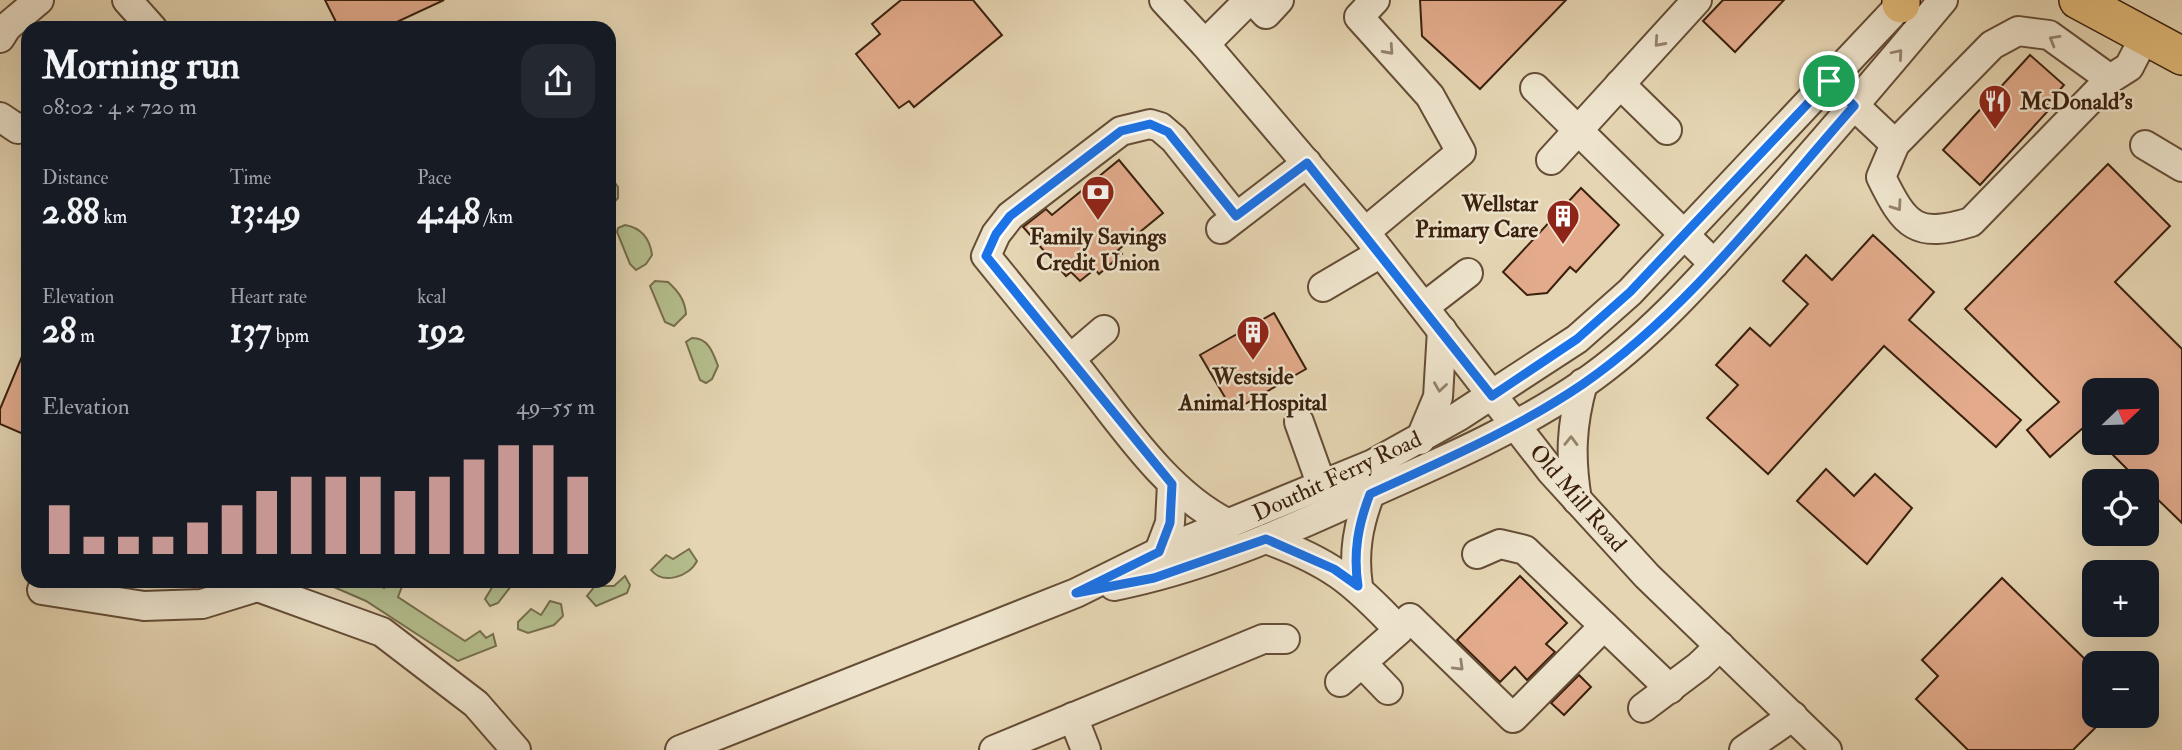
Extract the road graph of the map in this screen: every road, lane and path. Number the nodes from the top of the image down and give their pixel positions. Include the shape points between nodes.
1 (39, 0) edge
2 (127, 0) edge
3 (1164, 0) edge
4 (1251, 0) edge
5 (1279, 0) edge
6 (1375, 0) edge
7 (1697, 0) edge
8 (1943, 0) edge
9 (2078, 0) edge
10 (1902, 2) edge
11 (146, 21) edge
12 (2145, 36) junction
13 (0, 38) edge
14 (1205, 44) junction
15 (2182, 56) edge
16 (2110, 79) junction
17 (1829, 81) junction
18 (1620, 84) junction
19 (1535, 88) dead end
20 (1854, 106) junction
21 (0, 117) edge
22 (21, 128) edge
23 (1667, 130) dead end
24 (1579, 131) junction
25 (1895, 144) junction
26 (2145, 145) dead end
27 (1551, 160) dead end
28 (1307, 163) junction
29 (2182, 167) edge
30 (1684, 235) junction
31 (1373, 242) junction
32 (1714, 264) junction
33 (1468, 273) dead end
34 (1323, 287) dead end
35 (1424, 307) junction
36 (1104, 330) dead end
37 (1441, 330) junction
38 (1070, 359) junction
39 (1583, 383) junction
40 (1492, 396) junction
41 (1299, 422) dead end
42 (1515, 424) junction
43 (1420, 440) junction
44 (1172, 484) junction
45 (1322, 486) junction
46 (1370, 494) junction
47 (1577, 500) junction
48 (1229, 524) junction
49 (1266, 539) junction
50 (1159, 552) junction
51 (1477, 554) dead end
52 (1358, 586) junction
53 (240, 588) edge
54 (260, 588) edge
55 (42, 590) dead end
56 (1076, 593) junction
57 (1410, 618) junction
58 (1604, 626) junction
59 (1285, 639) dead end
60 (1720, 646) junction
61 (1362, 663) junction
62 (1340, 682) dead end
63 (1670, 689) junction
64 (1388, 690) dead end
65 (1643, 708) dead end
66 (1793, 716) junction
67 (1073, 717) junction
68 (516, 750) edge
69 (680, 750) edge
70 (993, 750) edge
71 (1086, 750) edge
72 (1744, 750) edge
73 (1827, 750) edge

1 - 13 street
2 - 11 street
3 - 14 street, Old Mill Road
4 - 5 street via 1266,14
4 - 14 street
6 -> 31 street via 1359,18 1430,96 1461,152
7 -> 18 street
20 -> 8 street, Douthit Ferry Road
9 - 12 main road
10 - 17 street, Douthit Ferry Road
12 - 15 main road
12 - 16 street via 2129,67
14 - 28 street, Old Mill Road
16 -> 25 street via 2049,35 2018,31 1992,45
25 -> 16 street via 1881,177 1895,205 1913,225 1940,231 1971,222
17 - 20 street
17 - 30 street, Douthit Ferry Road
18 - 23 street
18 - 24 street
19 - 24 street
20 - 25 street
20 - 32 street, Douthit Ferry Road
21 - 22 street
24 - 27 street
24 - 30 street
26 - 29 street
28 - 31 street, Old Mill Road
28 - 38 street via 1228,223 1174,139 1150,124 1129,127 1010,216 986,256
30 - 32 street
30 - 40 street, Douthit Ferry Road via 1595,324
31 - 34 street
31 - 35 street, Old Mill Road
32 - 39 street, Douthit Ferry Road via 1640,338
33 - 35 street
35 - 37 street, Old Mill Road
36 - 38 street
37 - 40 street, Old Mill Road
37 -> 43 street via 1438,397
38 - 44 street
39 - 42 street, Douthit Ferry Road
47 -> 39 street via 1571,466 1572,428
40 - 42 street, Old Mill Road
40 - 43 street, Douthit Ferry Road
41 - 45 street
42 - 46 street, Douthit Ferry Road
42 - 47 street, Old Mill Road
43 - 45 street, Douthit Ferry Road
44 - 48 street
44 - 50 street via 1170,523
45 - 48 street, Douthit Ferry Road
46 - 49 street, Douthit Ferry Road
46 - 52 street via 1357,536
47 - 60 street, Old Mill Road
48 - 50 street, Douthit Ferry Road
49 - 52 street via 1334,569
49 - 56 street, Douthit Ferry Road via 1154,578
50 - 56 street, Douthit Ferry Road
51 - 58 street via 1500,544 1525,550
52 - 57 street
53 - 55 street via 202,604 144,606
54 - 68 street via 382,632 476,704
56 - 69 street, Douthit Ferry Road
57 -> 58 street via 1513,718
57 - 61 street
58 - 63 street
59 - 67 street via 1263,639
60 - 63 street
60 - 66 street, Old Mill Road
61 - 62 street
61 - 64 street
63 - 65 street
66 - 72 street
66 - 73 street, Old Mill Road
67 - 70 street
67 - 71 street

